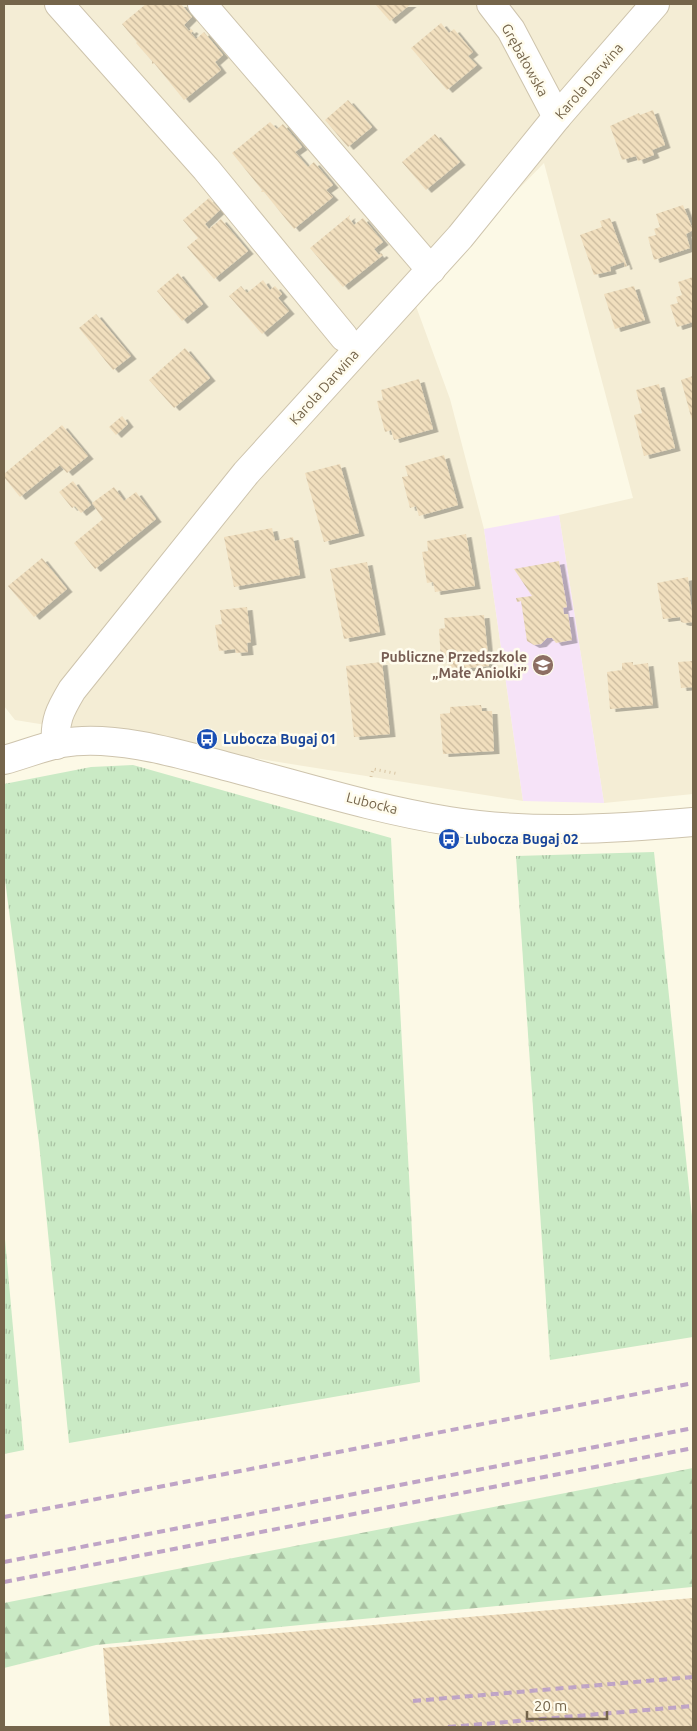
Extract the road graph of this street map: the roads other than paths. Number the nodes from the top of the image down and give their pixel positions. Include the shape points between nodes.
1 (59, 4) edge
2 (202, 4) edge
3 (491, 4) edge
4 (655, 4) edge
5 (557, 118) junction
6 (431, 270) junction
7 (344, 337) dead end
8 (56, 745) junction
9 (4, 760) edge
10 (693, 822) edge

1 - 7 street via 212,176
2 - 6 street
3 - 5 street, Grębałowska via 511,30
4 - 5 street, Karola Darwina
5 - 6 street, Karola Darwina
6 - 8 street, Karola Darwina via 246,473 72,690 59,711
8 - 9 street
8 - 10 street, Lubocka via 100,742 185,755 449,821 583,830

